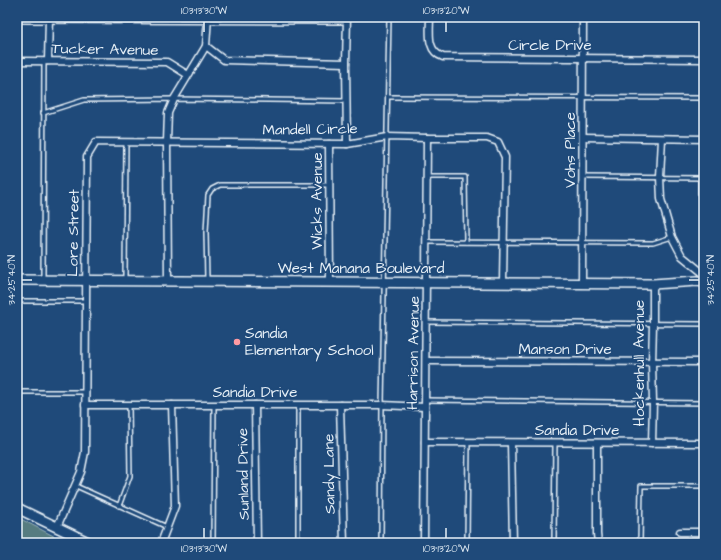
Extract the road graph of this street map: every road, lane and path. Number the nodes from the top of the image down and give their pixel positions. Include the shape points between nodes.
1 (389, 17) edge
2 (430, 17) edge
3 (583, 17) edge
4 (49, 19) edge
5 (208, 19) edge
6 (347, 20) edge
7 (17, 21) edge
8 (206, 46) junction
9 (583, 59) junction
10 (704, 59) edge
11 (17, 61) edge
12 (46, 61) junction
13 (346, 63) junction
14 (188, 75) junction
15 (388, 97) junction
16 (582, 97) junction
17 (704, 98) edge
18 (174, 99) junction
19 (346, 101) junction
20 (43, 113) junction
21 (387, 137) junction
22 (584, 137) junction
23 (427, 138) junction
24 (662, 139) junction
25 (704, 139) edge
26 (126, 142) junction
27 (167, 142) junction
28 (329, 144) junction
29 (347, 144) junction
30 (427, 177) junction
31 (583, 177) junction
32 (660, 177) junction
33 (700, 178) junction
34 (704, 178) edge
35 (329, 185) junction
36 (704, 214) edge
37 (672, 237) junction
38 (427, 242) junction
39 (466, 242) junction
40 (503, 242) junction
41 (583, 242) junction
42 (704, 274) edge
43 (17, 280) edge
44 (43, 280) junction
45 (86, 281) junction
46 (125, 281) junction
47 (168, 281) junction
48 (208, 281) junction
49 (330, 282) junction
50 (384, 282) junction
51 (426, 282) junction
52 (503, 282) junction
53 (704, 282) edge
54 (582, 283) junction
55 (653, 284) junction
56 (17, 301) edge
57 (86, 301) junction
58 (426, 322) junction
59 (653, 324) junction
60 (704, 324) edge
61 (426, 361) junction
62 (704, 362) edge
63 (652, 363) junction
64 (17, 392) edge
65 (85, 392) junction
66 (425, 400) junction
67 (653, 402) junction
68 (704, 403) edge
69 (129, 404) junction
70 (172, 404) junction
71 (214, 404) junction
72 (254, 404) junction
73 (298, 404) junction
74 (340, 404) junction
75 (85, 405) junction
76 (382, 405) junction
77 (425, 407) junction
78 (425, 442) junction
79 (468, 442) junction
80 (511, 443) junction
81 (555, 443) junction
82 (597, 443) junction
83 (652, 443) junction
84 (704, 443) edge
85 (76, 486) junction
86 (704, 486) edge
87 (119, 506) junction
88 (17, 508) edge
89 (57, 527) junction
90 (167, 528) junction
91 (680, 532) dead end
92 (704, 532) edge
93 (90, 543) edge
94 (161, 543) edge
95 (213, 543) edge
96 (257, 543) edge
97 (298, 543) edge
98 (344, 543) edge
99 (381, 543) edge
100 (424, 543) edge
101 (467, 543) edge
102 (513, 543) edge
103 (554, 543) edge
104 (598, 543) edge
105 (640, 543) edge

1 - 15 lane
2 - 9 street, Circle Drive via 430,46 436,55 443,57
3 - 9 street, Vohs Place
4 - 5 lane
4 - 7 lane
4 - 12 street
5 - 6 lane
5 - 8 street
6 - 13 street
8 - 13 street via 224,60
8 - 14 street
9 - 10 street, Circle Drive
9 - 16 street, Vohs Place
11 - 12 street, Tucker Avenue
12 - 14 street, Tucker Avenue via 167,62
12 - 20 lane
13 - 19 street
14 - 18 street
15 - 16 lane
15 - 21 lane
16 - 17 lane
16 - 22 street, Vohs Place
18 - 19 lane
18 - 20 lane via 84,100
18 - 27 street via 168,113
19 - 29 street
20 - 44 lane
21 - 23 street, Mandell Circle
21 - 29 street, Mandell Circle
21 - 50 lane
22 - 24 street
22 - 31 street, Vohs Place
23 - 30 street, Harrison Avenue
23 - 40 street, Mandell Circle via 487,138 498,142 505,157
24 - 25 street
24 - 32 street
26 - 27 street, Lore Street
26 - 45 street, Lore Street via 96,142 87,157
26 - 46 lane
27 - 28 street, Mandell Circle
27 - 47 street
28 - 29 street, Mandell Circle
28 - 35 street, Wicks Avenue
30 - 38 street, Harrison Avenue
30 - 39 lane via 465,177
31 - 32 lane
31 - 41 street, Vohs Place
32 - 33 lane
32 - 37 street via 661,199
33 - 34 lane
33 - 36 lane
35 - 48 lane via 231,184 212,189 208,195 206,232
35 - 49 street, Wicks Avenue
37 - 41 lane via 653,243
37 - 42 street via 682,256
38 - 39 lane
38 - 51 street, Harrison Avenue
39 - 40 lane
40 - 41 lane
40 - 52 street, Mandell Circle
41 - 54 street, Vohs Place
43 - 44 street, West Manana Boulevard
44 - 45 street, West Manana Boulevard
45 - 46 street, West Manana Boulevard
45 - 57 street, Lore Street
46 - 47 street, West Manana Boulevard
47 - 48 street, West Manana Boulevard
48 - 49 street, West Manana Boulevard
49 - 50 street, West Manana Boulevard
50 - 51 street, West Manana Boulevard
50 - 76 lane
51 - 52 street, West Manana Boulevard
51 - 58 street, Harrison Avenue
52 - 54 street, West Manana Boulevard
53 - 55 street, West Manana Boulevard
54 - 55 street, West Manana Boulevard
55 - 59 street, Hockenhull Avenue
56 - 57 lane
57 - 65 street, Lore Street
58 - 59 lane
58 - 61 street, Harrison Avenue
59 - 60 lane
59 - 63 street, Hockenhull Avenue
61 - 63 street, Manson Drive
61 - 66 street, Harrison Avenue
62 - 63 street, Manson Drive
63 - 67 street, Hockenhull Avenue
64 - 65 lane
65 - 75 street, Lore Street
66 - 67 lane
66 - 77 street, Harrison Avenue
67 - 68 lane
67 - 83 street, Hockenhull Avenue
69 - 70 street, Sandia Drive
69 - 75 street, Sandia Drive
69 - 87 lane via 130,476
70 - 71 street, Sandia Drive
70 - 90 street via 175,506
71 - 72 street, Sandia Drive
71 - 95 lane
72 - 73 street, Sandia Drive
72 - 96 street, Sunland Drive
73 - 74 street, Sandia Drive
73 - 97 lane
74 - 76 street, Sandia Drive
74 - 98 street, Sandy Lane
75 - 85 street, Lore Street via 84,462
76 - 77 street, Sandia Drive
76 - 99 lane
77 - 78 street, Harrison Avenue
78 - 79 street, Sandia Drive
78 - 100 street, Harrison Avenue
79 - 80 street, Sandia Drive
79 - 101 lane
80 - 81 street, Sandia Drive
80 - 102 street
81 - 82 street, Sandia Drive
81 - 103 lane
82 - 83 street, Sandia Drive
82 - 104 street
83 - 84 street, Sandia Drive
85 - 87 lane
85 - 89 street, Lore Street
86 - 105 lane via 641,486
87 - 90 lane
88 - 89 street
89 - 93 street
90 - 94 street
91 - 92 street

